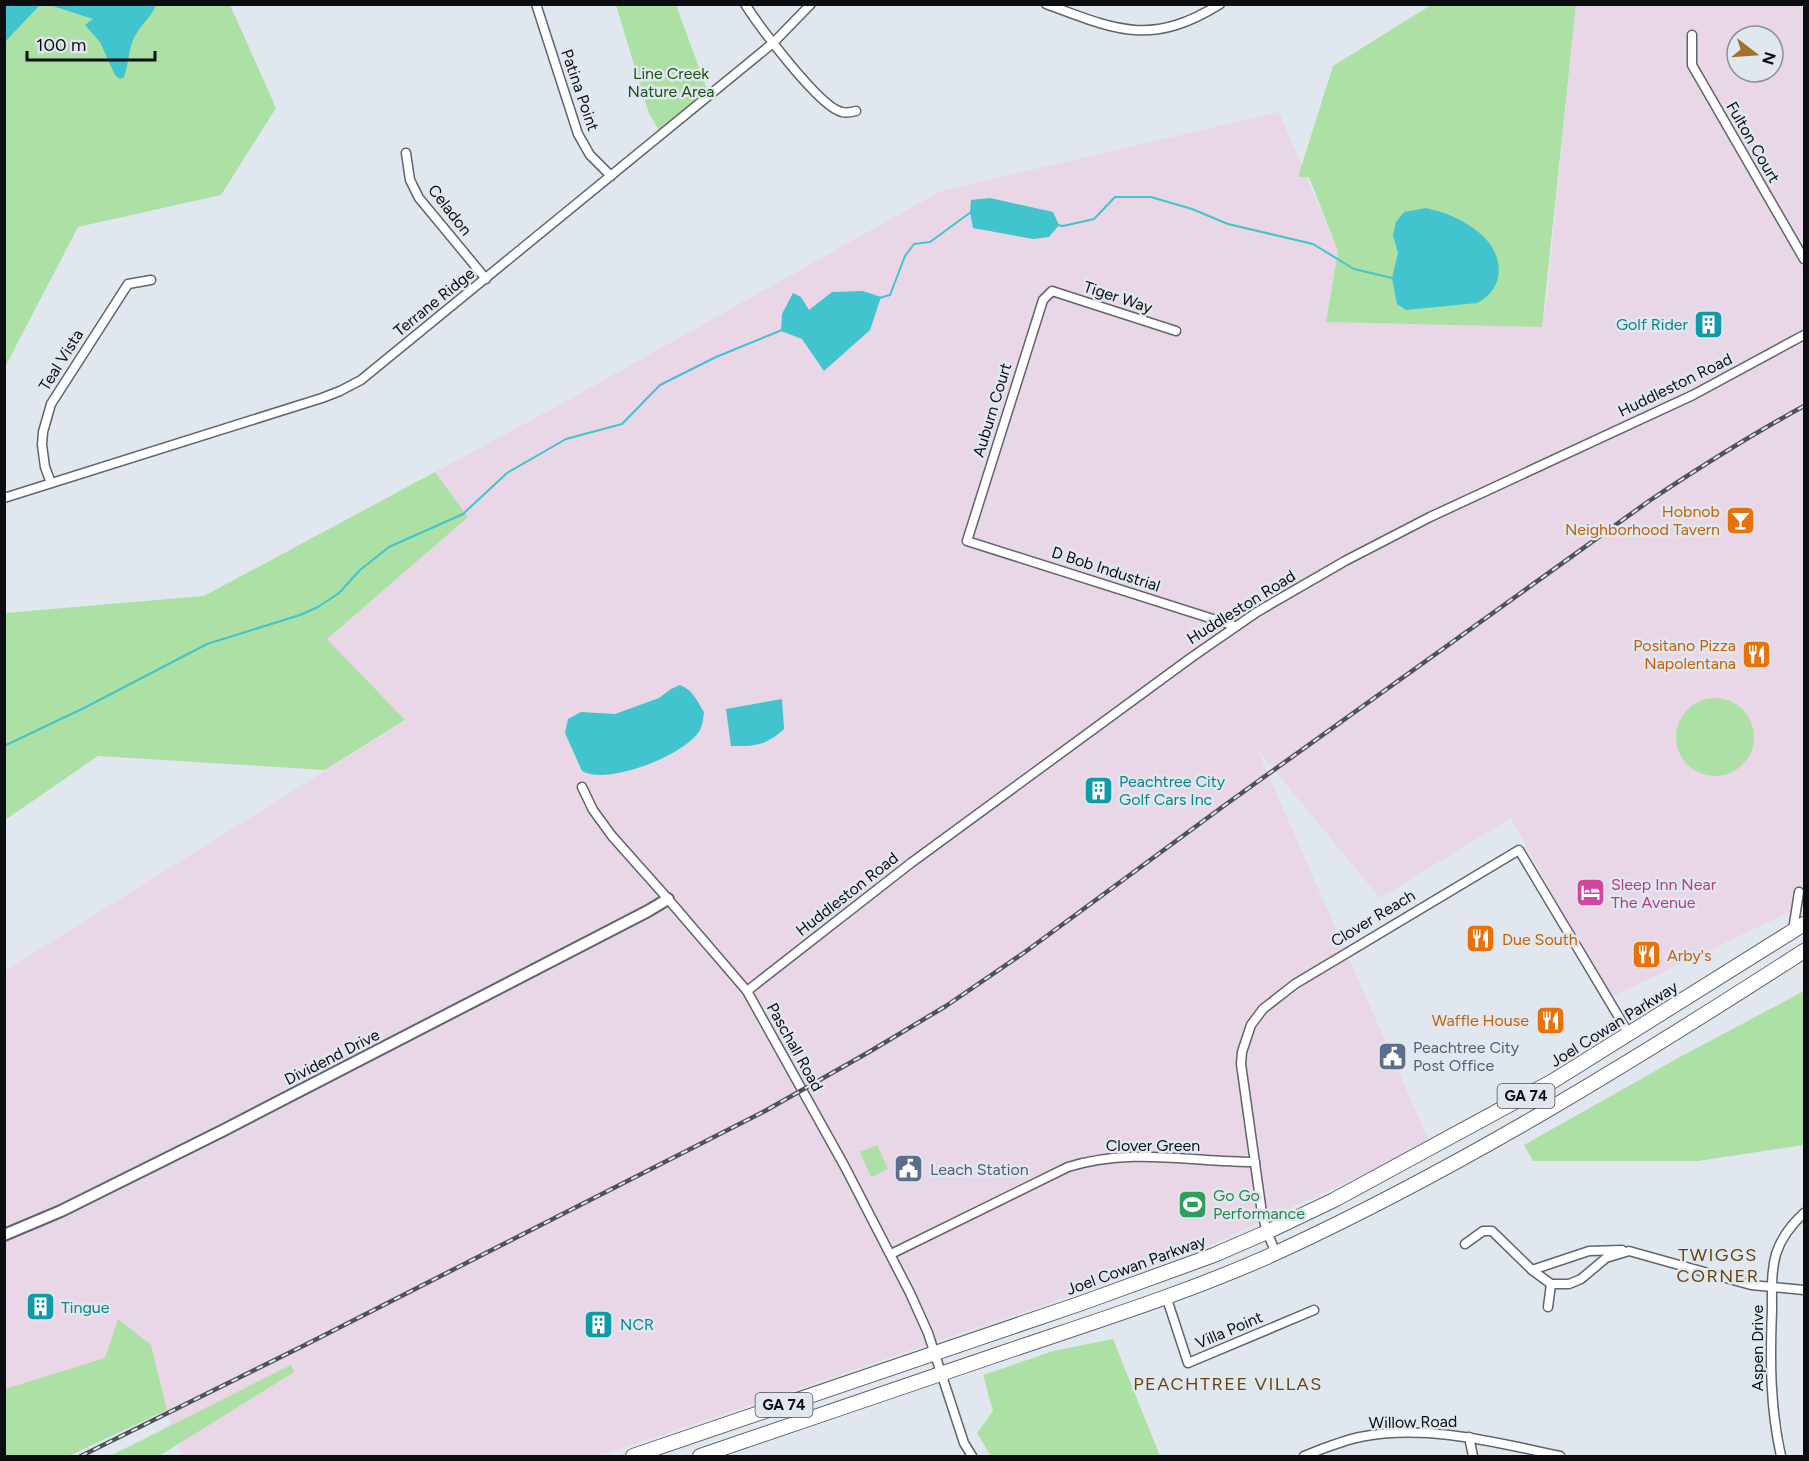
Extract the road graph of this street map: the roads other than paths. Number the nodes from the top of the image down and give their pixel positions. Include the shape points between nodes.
1 (536, 4) edge
2 (745, 4) edge
3 (811, 4) edge
4 (1046, 4) edge
5 (1220, 4) edge
6 (1692, 35) dead end
7 (773, 43) junction
8 (856, 111) dead end
9 (406, 153) dead end
10 (611, 176) junction
11 (1804, 259) edge
12 (486, 279) junction
13 (151, 280) dead end
14 (1052, 291) joint
15 (1176, 331) dead end
16 (1804, 335) edge
17 (51, 483) junction
18 (4, 498) edge
19 (968, 541) joint
20 (1235, 626) junction
21 (582, 787) dead end
22 (1804, 896) edge
23 (668, 898) junction
24 (1804, 924) edge
25 (1793, 933) junction
26 (1804, 951) edge
27 (747, 991) junction
28 (1629, 1034) junction
29 (1255, 1162) junction
30 (1804, 1213) edge
31 (1265, 1225) junction
32 (4, 1235) edge
33 (1465, 1244) dead end
34 (1629, 1251) junction
35 (1276, 1253) junction
36 (891, 1254) junction
37 (1532, 1270) junction
38 (1551, 1284) junction
39 (1773, 1288) junction
40 (1804, 1290) edge
41 (1166, 1296) junction
42 (1548, 1307) dead end
43 (1314, 1310) dead end
44 (934, 1353) junction
45 (941, 1374) junction
46 (1469, 1437) junction
47 (1327, 1452) edge
48 (633, 1456) edge
49 (700, 1456) edge
50 (972, 1456) edge
51 (1304, 1456) edge
52 (1473, 1456) edge
53 (1560, 1456) edge
54 (1781, 1456) edge

1 - 10 street, Patina Point via 578,134 590,155
2 - 7 street
3 - 7 street, Terrane Ridge
4 - 5 street via 1109,27 1148,31 1189,21
6 - 11 street, Fulton Court via 1692,65
7 - 8 street via 821,98 841,112
7 - 10 street, Terrane Ridge
9 - 12 street, Celadon via 410,180 419,198
10 - 12 street, Terrane Ridge
12 - 17 street, Terrane Ridge via 351,387
13 - 17 street, Teal Vista via 128,285 51,404 42,445
14 - 15 street, Tiger Way
14 - 19 street, Auburn Court via 1043,300 1035,322
16 - 20 street, Huddleston Road via 1693,395 1416,524 1337,565
17 - 18 street, Terrane Ridge
19 - 20 street, D Bob Industrial
20 - 27 street, Huddleston Road via 911,863
21 - 23 street, Paschall Road via 612,837
22 - 25 street via 1799,892
23 - 27 street, Paschall Road
23 - 32 street, Dividend Drive via 222,1131 72,1206
24 - 25 main road, Joel Cowan Parkway / GA 74
25 - 28 main road, Joel Cowan Parkway / GA 74
26 - 35 main road, GA 74 via 1509,1133
27 - 36 street, Paschall Road
28 - 29 street, Clover Reach via 1519,850 1313,972 1263,1009 1246,1037 1241,1064
28 - 31 main road, Joel Cowan Parkway / GA 74 via 1490,1117 1334,1200
29 - 31 street, Clover Reach
29 - 36 street, Clover Green via 1122,1156 1087,1161
30 - 39 street, Aspen Drive via 1779,1247
31 - 35 street, Clover Reach
31 - 44 main road, Joel Cowan Parkway / GA 74 via 1214,1255
33 - 37 street via 1482,1231 1492,1231
34 - 37 street via 1589,1251
34 - 38 street via 1606,1258 1581,1279
34 - 39 street
35 - 41 main road, GA 74
36 - 44 street, Paschall Road
37 - 38 street
38 - 42 street
39 - 40 street
39 - 54 street, Aspen Drive via 1770,1385
41 - 43 street, Villa Point via 1188,1363
41 - 45 main road, GA 74
44 - 45 street
44 - 48 main road, Joel Cowan Parkway / GA 74
45 - 49 main road, GA 74
45 - 50 street
46 - 47 street, Willow Road via 1360,1437
46 - 52 street
46 - 53 street, Willow Road
47 - 51 street, Willow Road

